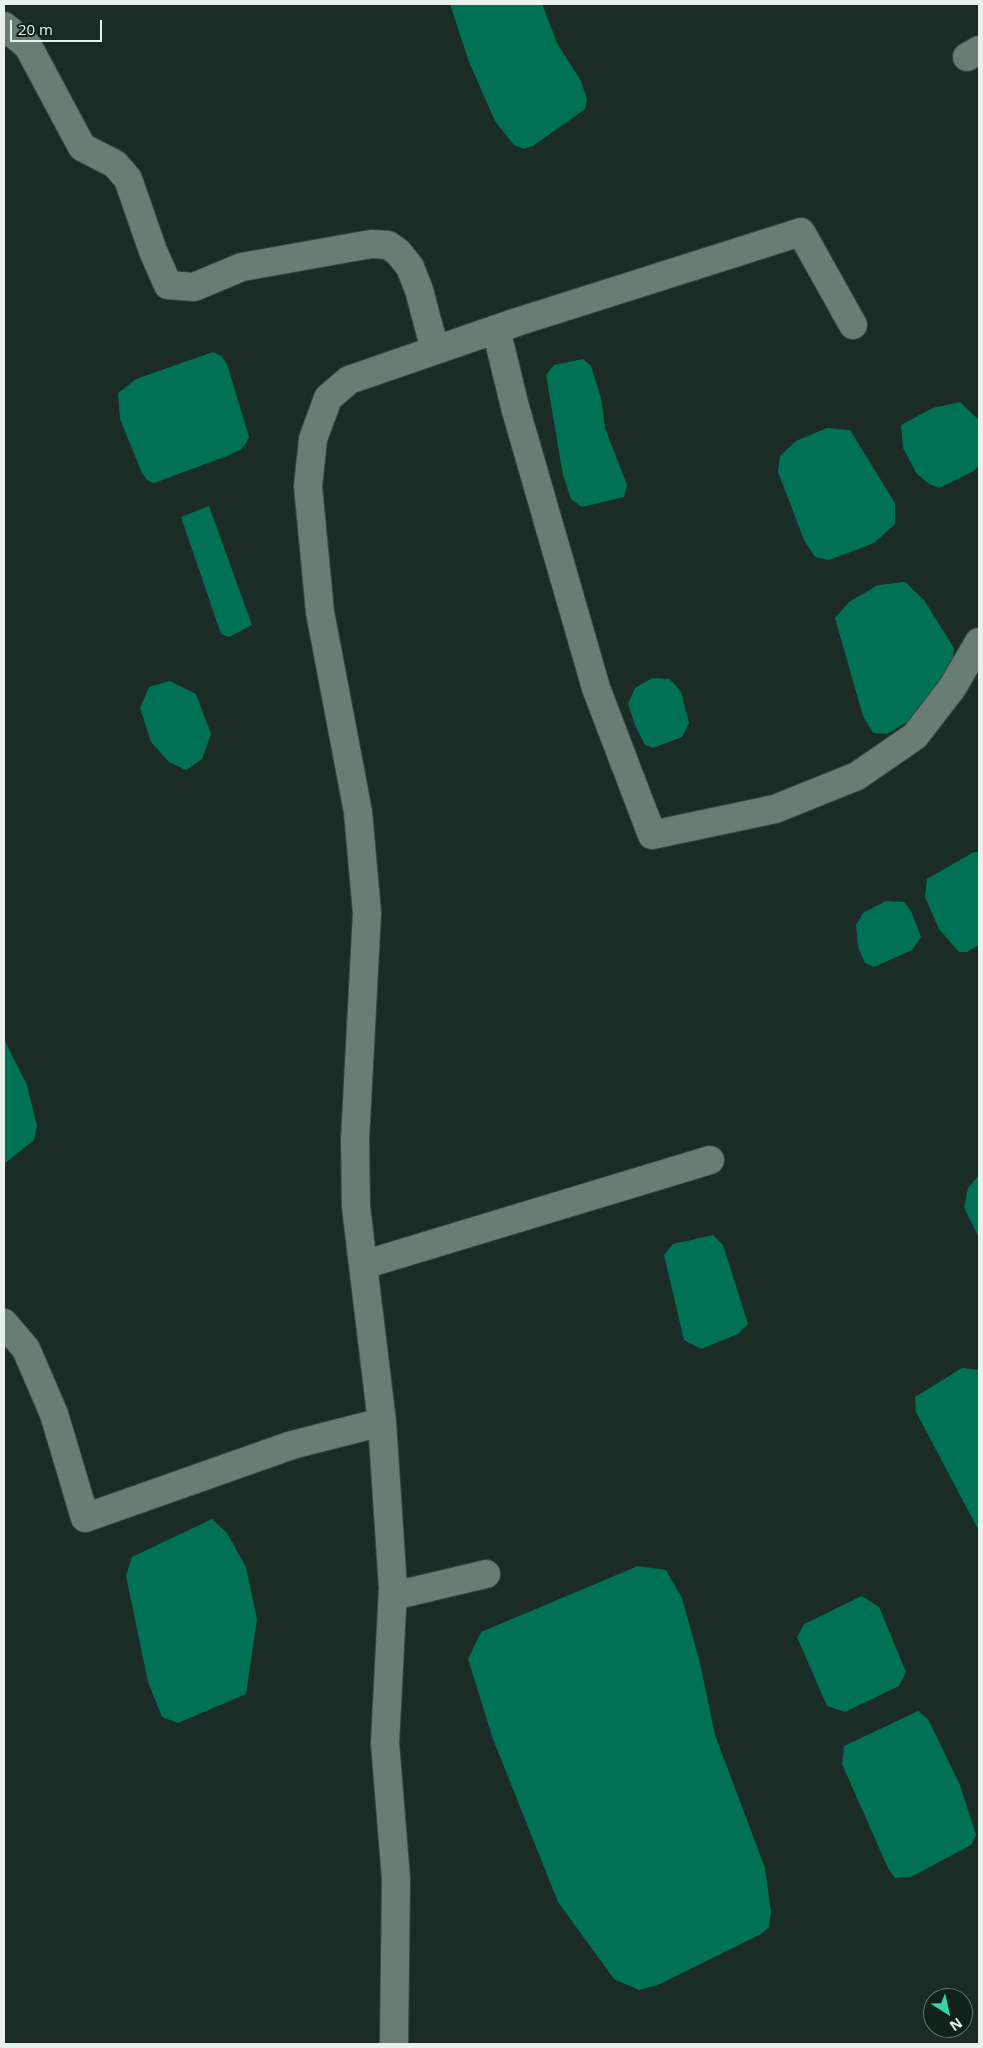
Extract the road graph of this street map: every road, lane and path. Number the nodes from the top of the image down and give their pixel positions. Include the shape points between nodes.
1 (4, 26) edge
2 (853, 325) dead end
3 (496, 329) junction
4 (435, 350) junction
5 (979, 642) edge
6 (710, 1160) dead end
7 (363, 1265) junction
8 (4, 1324) edge
9 (382, 1422) junction
10 (486, 1574) dead end
11 (393, 1596) junction
12 (394, 2044) edge

1 - 4 street via 28,46 82,146 115,164 128,179 168,285 194,287 242,266 371,244 388,245 410,267
2 - 3 street via 801,232
3 - 4 street
3 - 5 street via 515,407 596,688 652,835 775,809 857,776 914,736 952,688
4 - 7 street via 349,380 328,398 313,439 308,486 320,612 358,812 367,913 355,1140 356,1207
6 - 7 street
7 - 9 street
8 - 9 street via 26,1350 54,1414 85,1518 292,1445
9 - 11 street
10 - 11 street
11 - 12 street via 385,1743 396,1880

